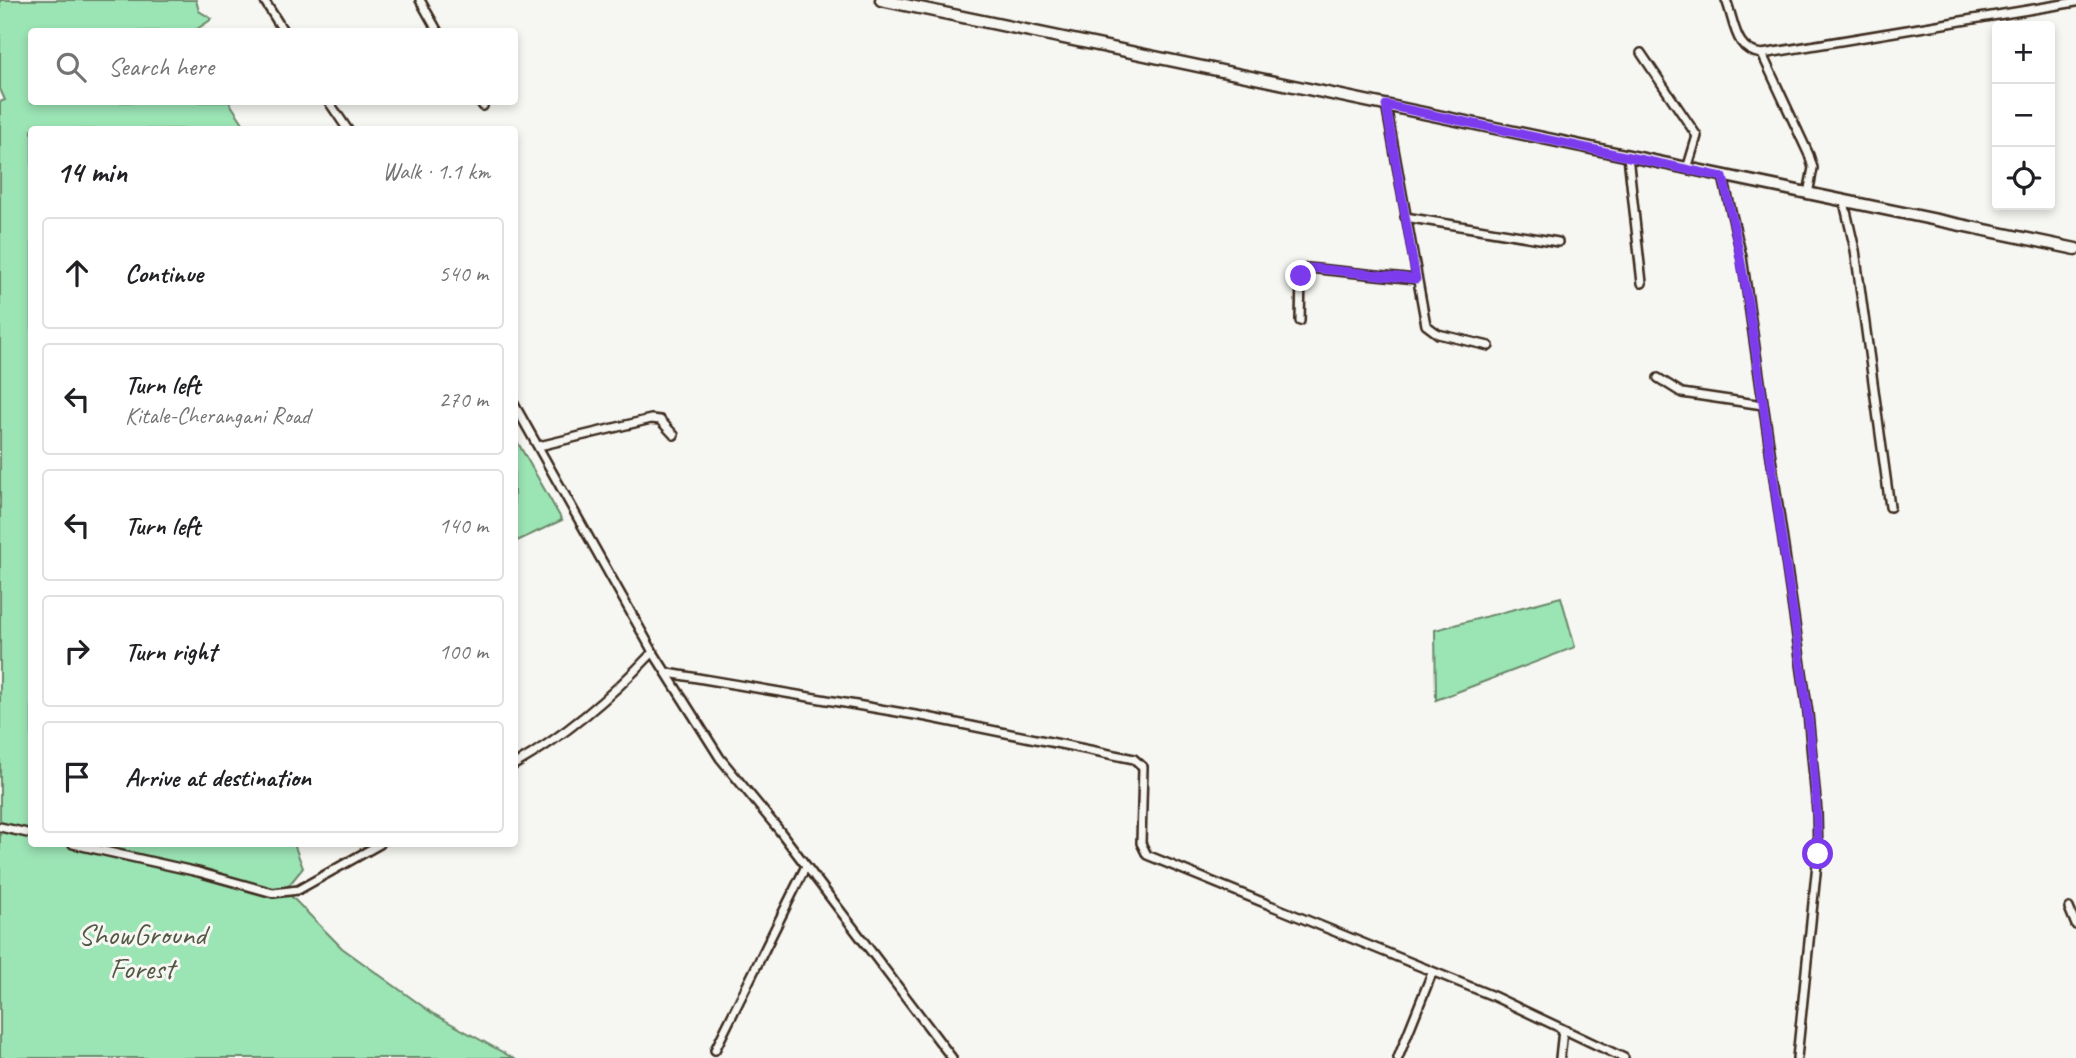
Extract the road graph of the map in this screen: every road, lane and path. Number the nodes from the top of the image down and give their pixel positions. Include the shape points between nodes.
1 (264, 0) edge
2 (420, 0) edge
3 (881, 0) edge
4 (1726, 0) edge
5 (2076, 2) edge
6 (282, 28) edge
7 (436, 28) edge
8 (1641, 53) dead end
9 (1762, 54) junction
10 (331, 105) edge
11 (1386, 105) junction
12 (345, 126) edge
13 (1628, 156) junction
14 (1687, 170) junction
15 (1723, 177) junction
16 (1808, 194) junction
17 (1844, 202) junction
18 (1405, 217) junction
19 (1558, 242) dead end
20 (2076, 249) edge
21 (1416, 279) junction
22 (1642, 283) dead end
23 (1300, 321) dead end
24 (1489, 346) dead end
25 (1658, 378) dead end
26 (1763, 405) junction
27 (518, 411) edge
28 (674, 435) dead end
29 (539, 446) junction
30 (1890, 507) dead end
31 (653, 652) junction
32 (668, 674) junction
33 (518, 763) edge
34 (0, 827) edge
35 (28, 833) edge
36 (86, 847) edge
37 (375, 847) edge
38 (806, 866) junction
39 (2069, 908) dead end
40 (2076, 925) edge
41 (1433, 973) junction
42 (1563, 1030) junction
43 (715, 1050) dead end
44 (952, 1058) edge
45 (1398, 1058) edge
46 (1560, 1058) edge
47 (1625, 1058) edge
48 (1797, 1058) edge

1 - 6 street
2 - 7 street
3 - 11 main road
4 - 9 street via 1742,46 1750,53
5 - 9 street
8 - 14 street via 1697,136
9 - 16 street via 1809,155 1813,168
10 - 12 street
11 - 13 main road
11 - 18 street
13 - 14 main road
13 - 22 street
14 - 15 main road
15 - 16 main road
15 - 26 street via 1742,257
16 - 17 main road
17 - 20 main road
17 - 30 street via 1855,250
18 - 19 street
18 - 21 street
21 - 23 street via 1308,268 1301,276
21 - 24 street via 1428,328
25 - 26 street via 1682,393
26 - 48 street via 1818,811 1817,865
27 - 29 street
28 - 29 street via 660,420 651,419
29 - 31 street
31 - 32 street
31 - 33 street via 606,701
32 - 38 street via 720,758
32 - 41 street via 926,717 1134,759 1143,767 1142,843 1147,855
34 - 35 street
36 - 37 street via 273,893 298,890
38 - 43 street
38 - 44 street
39 - 40 street
41 - 42 street
41 - 45 street
42 - 46 street
42 - 47 street

